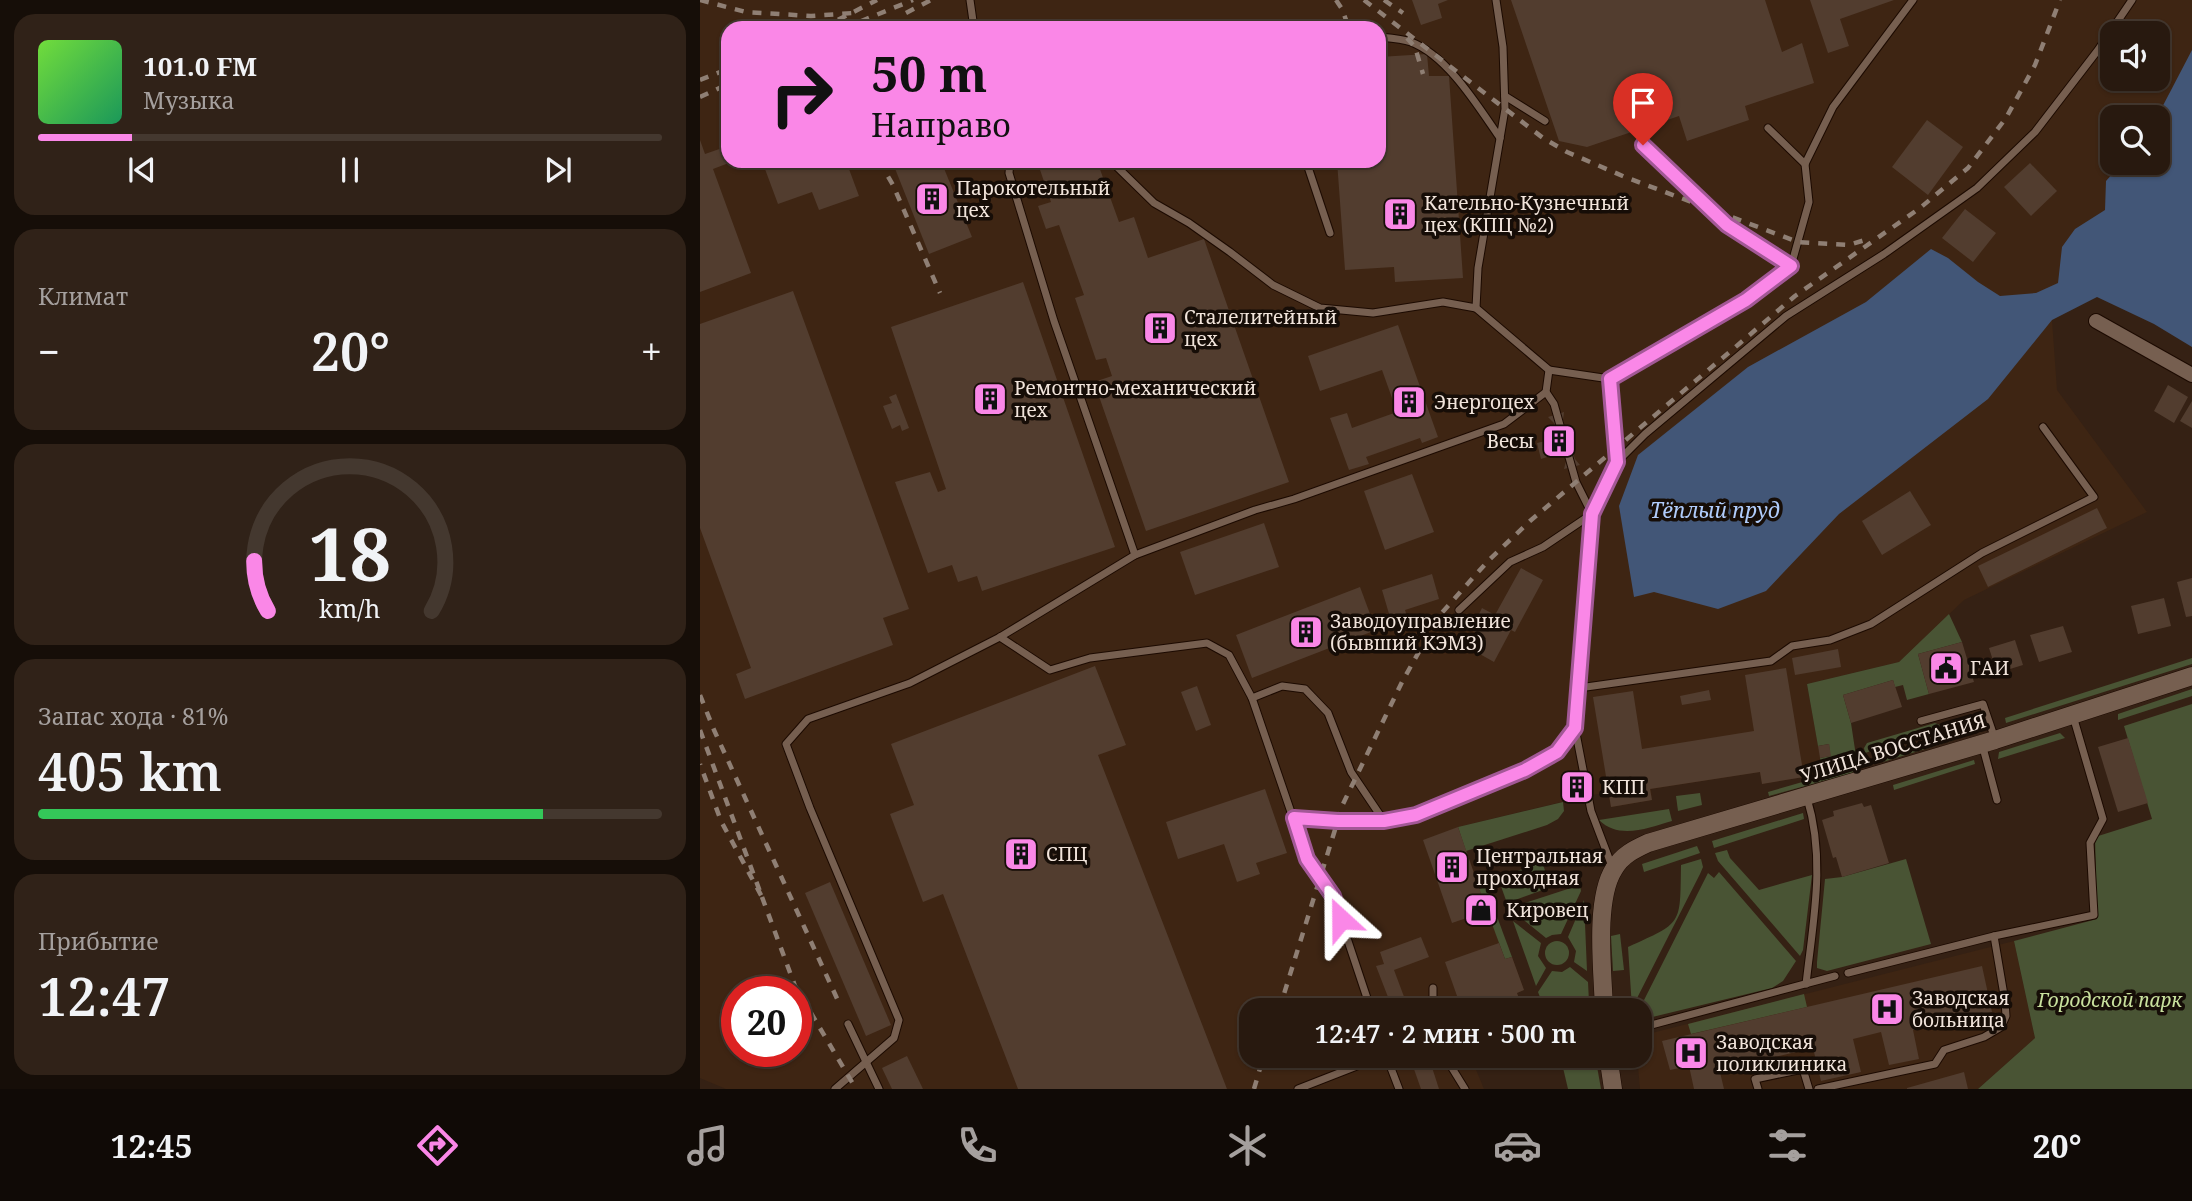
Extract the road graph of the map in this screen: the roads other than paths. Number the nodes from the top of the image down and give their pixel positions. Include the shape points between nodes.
1 (970, 0) edge
2 (1496, 0) edge
3 (1913, 0) edge
4 (2132, 0) edge
5 (973, 21) edge
6 (1386, 38) edge
7 (1505, 96) junction
8 (1545, 121) dead end
9 (1768, 128) dead end
10 (1500, 139) junction
11 (1643, 145) dead end
12 (1805, 164) junction
13 (1009, 168) edge
14 (1118, 168) edge
15 (1308, 168) edge
16 (1330, 233) dead end
17 (1791, 266) junction
18 (1476, 308) junction
19 (2096, 321) dead end
20 (1549, 370) junction
21 (2192, 375) edge
22 (1610, 379) junction
23 (1546, 392) junction
24 (2043, 427) dead end
25 (1617, 462) junction
26 (1592, 514) junction
27 (1135, 555) junction
28 (1459, 610) dead end
29 (1000, 637) junction
30 (2192, 676) edge
31 (1579, 688) junction
32 (1252, 698) junction
33 (2073, 716) junction
34 (1921, 721) dead end
35 (1575, 728) junction
36 (1989, 742) junction
37 (1807, 797) junction
38 (1997, 800) dead end
39 (1294, 818) junction
40 (1384, 821) junction
41 (1613, 869) junction
42 (1993, 936) junction
43 (1848, 973) dead end
44 (1835, 976) dead end
45 (1806, 984) junction
46 (1433, 988) dead end
47 (1367, 998) edge
48 (1433, 998) edge
49 (1604, 998) edge
50 (848, 1024) dead end
51 (1652, 1025) edge
52 (865, 1063) junction
53 (1352, 1068) edge
54 (1391, 1068) edge
55 (1452, 1068) edge
56 (1610, 1068) edge
57 (835, 1089) edge
58 (879, 1089) edge
59 (1298, 1089) edge
60 (1399, 1089) edge
61 (1465, 1089) edge
62 (1613, 1089) edge
63 (1758, 1089) edge
64 (1809, 1089) edge
65 (1818, 1089) edge

1 - 5 lane
2 - 7 lane
3 - 12 lane via 1833,107
4 - 25 lane via 2035,132 1977,188 1787,316
6 - 10 lane via 1410,42 1432,56 1463,84
7 - 8 lane
7 - 10 lane
9 - 12 lane
10 - 18 lane via 1478,268
11 - 17 lane via 1727,225
12 - 17 lane via 1809,202
13 - 27 lane via 1055,321
14 - 18 lane via 1154,203 1273,285 1320,308 1373,313 1443,302
15 - 16 lane
17 - 22 lane via 1746,300
18 - 20 lane
19 - 21 street
20 - 22 lane
20 - 23 lane
22 - 25 lane
23 - 26 lane via 1554,404 1576,482
23 - 27 lane via 1504,424
24 - 31 lane via 2094,497 1982,553 1871,624 1830,640 1792,646 1771,661
25 - 26 lane
26 - 28 lane via 1543,547 1510,562
26 - 31 lane
27 - 29 lane
29 - 32 lane via 1050,670 1090,658 1207,643 1229,654
29 - 52 lane via 910,683 808,719 786,744 900,1020 894,1038
30 - 33 street, УЛИЦА ВОССТАНИЯ
31 - 35 lane
32 - 39 lane
32 - 40 lane via 1282,686 1304,689 1328,713 1351,772
33 - 36 street, УЛИЦА ВОССТАНИЯ
33 - 42 lane via 2103,819 2090,843 2094,915
34 - 36 lane via 1983,704
35 - 40 lane via 1557,752 1525,770 1416,815
35 - 41 lane via 1591,811
36 - 37 street, УЛИЦА ВОССТАНИЯ
36 - 38 lane
37 - 41 street, УЛИЦА ВОССТАНИЯ via 1648,843 1629,852
37 - 45 lane via 1819,877
39 - 40 lane
39 - 47 lane via 1307,859 1333,896
41 - 49 street via 1602,920
42 - 43 lane
42 - 65 lane via 2005,1001 2001,1027 1944,1050 1935,1064
44 - 45 lane
45 - 51 lane
46 - 48 lane
50 - 52 lane
52 - 57 lane
52 - 58 lane
53 - 59 lane
54 - 60 lane
55 - 61 lane
56 - 62 street
63 - 64 lane via 1755,1079 1803,1069

